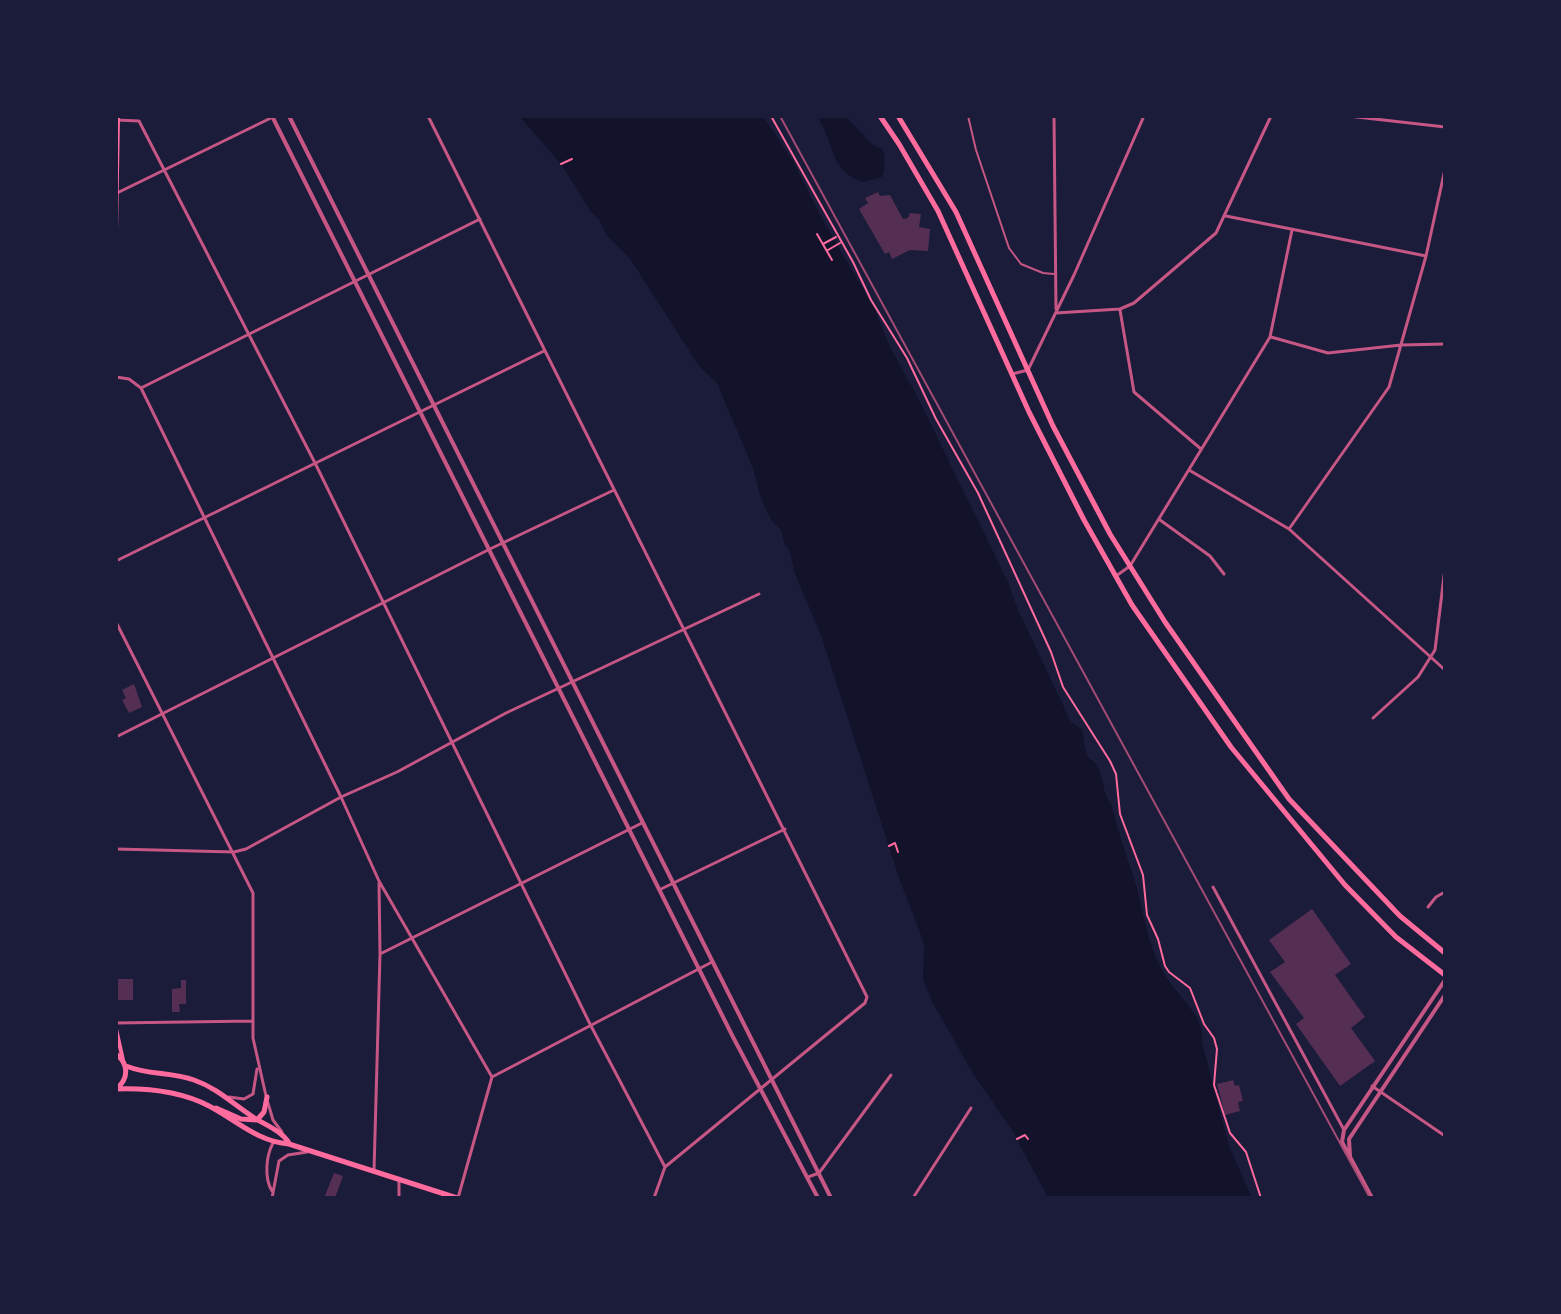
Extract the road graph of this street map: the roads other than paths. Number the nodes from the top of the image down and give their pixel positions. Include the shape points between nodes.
1 (273, 116) edge
2 (289, 116) edge
3 (428, 116) edge
4 (880, 116) edge
5 (898, 116) edge
6 (968, 116) edge
7 (1054, 116) edge
8 (1144, 116) edge
9 (1271, 116) edge
10 (1348, 116) edge
11 (118, 119) edge
12 (1445, 127) edge
13 (1445, 169) edge
14 (163, 170) junction
15 (117, 193) edge
16 (1226, 215) junction
17 (480, 219) junction
18 (1292, 230) junction
19 (116, 232) edge
20 (1426, 256) junction
21 (367, 274) junction
22 (1055, 274) junction
23 (354, 281) junction
24 (1120, 309) junction
25 (1056, 313) junction
26 (247, 335) junction
27 (1270, 337) junction
28 (1445, 344) edge
29 (1401, 345) junction
30 (544, 351) junction
31 (1028, 370) junction
32 (1012, 374) junction
33 (116, 377) edge
34 (141, 388) junction
35 (434, 405) junction
36 (420, 412) junction
37 (1201, 449) junction
38 (316, 465) junction
39 (1189, 470) junction
40 (614, 490) junction
41 (206, 518) junction
42 (1158, 519) junction
43 (1289, 529) junction
44 (504, 543) junction
45 (490, 549) junction
46 (116, 561) edge
47 (1130, 566) junction
48 (1445, 568) edge
49 (1224, 574) dead end
50 (1116, 576) junction
51 (759, 594) dead end
52 (385, 604) junction
53 (116, 622) edge
54 (684, 630) junction
55 (1445, 639) edge
56 (1438, 642) junction
57 (1431, 657) junction
58 (273, 659) junction
59 (1445, 670) edge
60 (573, 682) junction
61 (559, 689) junction
62 (163, 715) junction
63 (1373, 718) dead end
64 (116, 737) edge
65 (452, 743) junction
66 (341, 797) junction
67 (642, 823) junction
68 (785, 829) junction
69 (629, 830) junction
70 (116, 849) edge
71 (234, 852) junction
72 (379, 881) junction
73 (522, 883) junction
74 (673, 883) junction
75 (1213, 887) dead end
76 (659, 890) junction
77 (1445, 892) edge
78 (1428, 907) dead end
79 (413, 939) junction
80 (1444, 953) edge
81 (380, 954) junction
82 (712, 962) junction
83 (699, 968) junction
84 (1445, 977) edge
85 (1445, 995) edge
86 (253, 1021) junction
87 (590, 1024) junction
88 (116, 1026) edge
89 (116, 1054) edge
90 (257, 1061) junction
91 (124, 1063) junction
92 (891, 1075) dead end
93 (492, 1077) junction
94 (773, 1081) junction
95 (1372, 1086) junction
96 (116, 1089) edge
97 (761, 1089) junction
98 (1382, 1093) junction
99 (222, 1094) junction
100 (267, 1097) junction
101 (212, 1107) junction
102 (971, 1108) dead end
103 (257, 1120) junction
104 (1344, 1130) junction
105 (284, 1135) junction
106 (1445, 1136) edge
107 (273, 1143) junction
108 (289, 1144) junction
109 (311, 1152) junction
110 (1351, 1163) junction
111 (665, 1167) junction
112 (374, 1171) junction
113 (819, 1173) junction
114 (808, 1177) junction
115 (399, 1179) junction
116 (272, 1191) junction
117 (272, 1198) edge
118 (399, 1198) edge
119 (458, 1198) edge
120 (654, 1198) edge
121 (818, 1198) edge
122 (831, 1198) edge
123 (913, 1198) edge
124 (1372, 1198) edge

1 - 14 street
1 - 23 street
2 - 21 street
3 - 17 street
4 - 32 main road via 938,211
5 - 31 main road via 956,212
6 - 22 lane via 1009,248 1021,264
7 - 22 street
8 - 25 street
9 - 16 street
10 - 12 street
11 - 14 street via 139,121
11 - 15 main road
13 - 20 street
14 - 15 street
14 - 26 street
15 - 19 main road
16 - 18 street
16 - 24 street via 1216,233
17 - 21 street
17 - 30 street
18 - 20 street
18 - 27 street
20 - 29 street
21 - 23 street
21 - 35 street
22 - 25 street
23 - 26 street
23 - 36 street
24 - 25 street
24 - 37 street via 1134,392
25 - 31 street
26 - 34 street
26 - 38 street
27 - 29 street via 1328,353
27 - 37 street
28 - 29 street
29 - 43 street via 1389,387
30 - 35 street
30 - 40 street
31 - 32 street
31 - 47 main road
32 - 50 main road
33 - 34 street
34 - 41 street
35 - 36 street
35 - 44 street
36 - 38 street
36 - 45 street
37 - 39 street
38 - 41 street
38 - 52 street
39 - 42 street
39 - 43 street
40 - 44 street
40 - 54 street
41 - 46 street
41 - 58 street
42 - 47 street
42 - 49 street via 1210,556
43 - 57 street
44 - 45 street
44 - 60 street
45 - 52 street
45 - 61 street
47 - 50 street
47 - 80 main road via 1289,799 1400,916
48 - 56 street
50 - 84 main road via 1180,676 1280,807 1345,885
51 - 54 street
52 - 58 street
52 - 65 street
53 - 62 street
54 - 60 street
54 - 68 street
55 - 56 street
56 - 57 street
57 - 59 street
57 - 63 street via 1418,677
58 - 62 street
58 - 66 street
60 - 61 street
60 - 67 street
61 - 65 street
61 - 69 street
62 - 64 street
62 - 71 street
65 - 66 street
65 - 73 street
66 - 71 street
66 - 72 street
67 - 69 street
67 - 74 street
68 - 74 street
68 - 94 street via 867,997
69 - 73 street
69 - 76 street
70 - 71 street
71 - 86 street via 254,899
72 - 79 street
72 - 81 street
73 - 79 street
73 - 87 street
74 - 76 street
74 - 82 street
75 - 104 street
76 - 83 street
77 - 78 street
79 - 81 street
79 - 93 street
81 - 112 street
82 - 83 street
82 - 94 street
83 - 87 street
83 - 97 street
84 - 95 street
85 - 98 street
86 - 88 street
86 - 90 street
87 - 93 street
87 - 111 street
88 - 91 main road
89 - 91 main road
90 - 99 street via 253,1094 238,1099
90 - 100 street
91 - 96 main road via 126,1078
91 - 99 main road via 146,1073 194,1080
92 - 113 street
93 - 119 street
94 - 97 street
94 - 113 street
95 - 98 street
95 - 104 street
96 - 101 main road via 169,1092
97 - 111 street
97 - 114 street
98 - 106 street
98 - 110 street via 1349,1139
99 - 103 main road
100 - 103 main road
100 - 105 street
101 - 103 main road
101 - 107 main road
102 - 123 street
103 - 105 main road
104 - 110 street via 1342,1142
105 - 108 main road
107 - 108 main road
107 - 116 street via 267,1165
108 - 109 main road
109 - 112 main road
109 - 116 street via 279,1161
110 - 124 street
111 - 120 street
112 - 115 main road
113 - 114 street
113 - 122 street
114 - 121 street
115 - 118 street
115 - 119 main road
116 - 117 street

